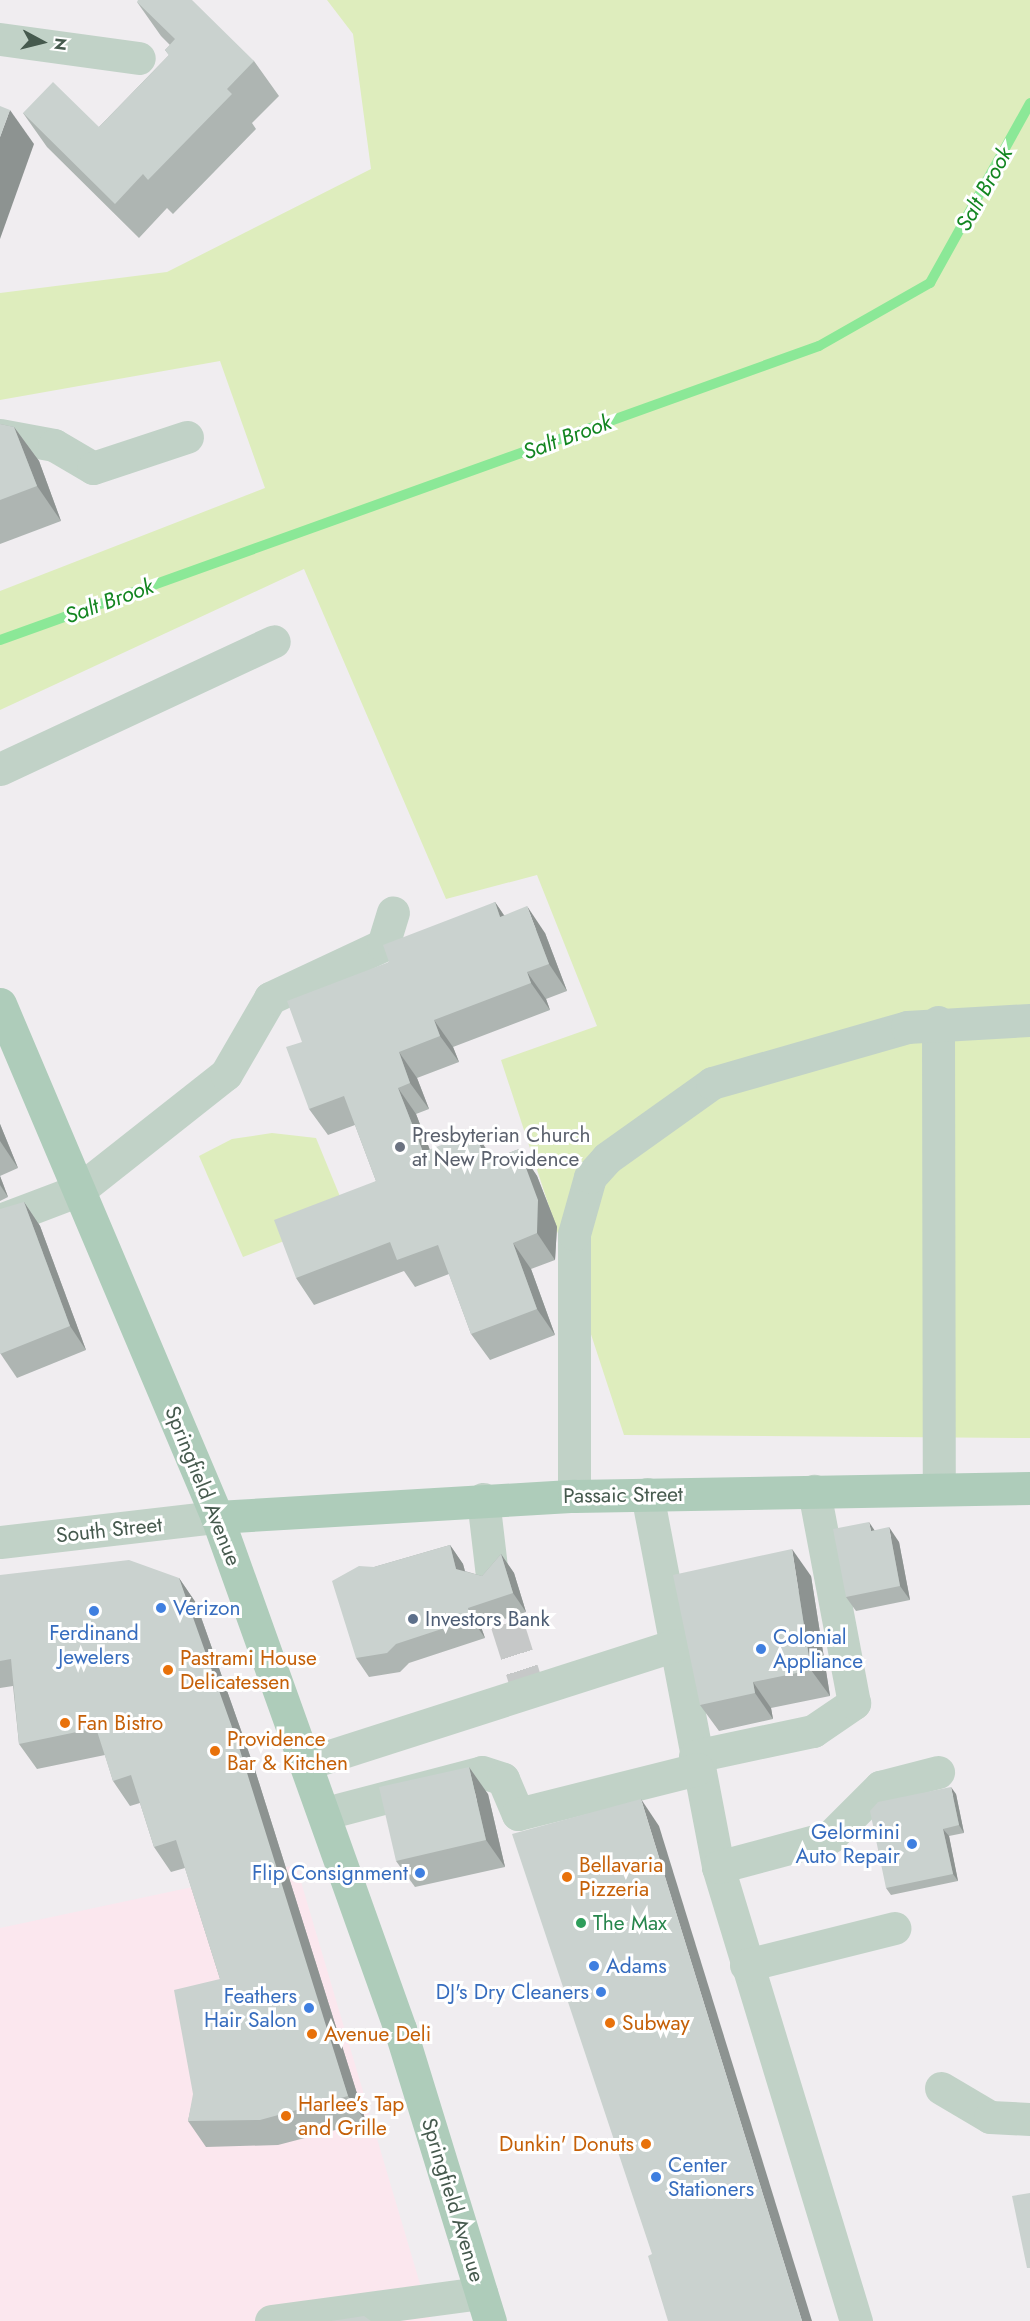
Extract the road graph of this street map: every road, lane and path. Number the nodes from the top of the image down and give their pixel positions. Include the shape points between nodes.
1 (0, 39) edge
2 (139, 58) dead end
3 (0, 435) edge
4 (187, 437) dead end
5 (274, 641) dead end
6 (0, 769) edge
7 (393, 912) dead end
8 (0, 1004) edge
9 (1030, 1020) edge
10 (938, 1022) junction
11 (79, 1190) junction
12 (0, 1220) edge
13 (1030, 1488) edge
14 (939, 1489) junction
15 (814, 1491) junction
16 (647, 1494) junction
17 (574, 1496) junction
18 (483, 1499) junction
19 (217, 1517) junction
20 (0, 1542) edge
21 (492, 1570) tunnel mouth
22 (675, 1645) junction
23 (308, 1763) junction
24 (696, 1763) junction
25 (939, 1772) dead end
26 (326, 1813) junction
27 (718, 1867) junction
28 (894, 1928) dead end
29 (746, 1965) junction
30 (941, 2088) dead end
31 (1030, 2119) edge
32 (486, 2307) edge
33 (271, 2321) edge
34 (856, 2321) edge

1 - 2 street
3 - 4 street via 54,445 93,468
5 - 6 street
7 - 11 street via 383,945 270,998 226,1074
8 - 11 main road, Springfield Avenue
9 - 10 street
10 - 14 street
10 - 17 street via 712,1083 624,1141 590,1177 574,1234
11 - 12 street
11 - 19 main road, Springfield Avenue
13 - 14 main road, Passaic Street
14 - 15 main road, Passaic Street
15 - 16 main road, Passaic Street
15 - 24 street via 854,1703 813,1731
16 - 17 main road, Passaic Street
16 - 22 street
17 - 18 main road, Passaic Street
18 - 19 main road, Passaic Street
18 - 21 street
19 - 20 street, South Street
19 - 23 main road, Springfield Avenue
22 - 23 street
22 - 24 street
23 - 26 main road, Springfield Avenue
24 - 26 street via 518,1814 503,1779 482,1772
24 - 27 street
25 - 27 street via 880,1787 830,1837
26 - 32 main road, Springfield Avenue via 400,2029
27 - 29 street
28 - 29 street
29 - 34 street
30 - 31 street via 990,2117
32 - 33 street

